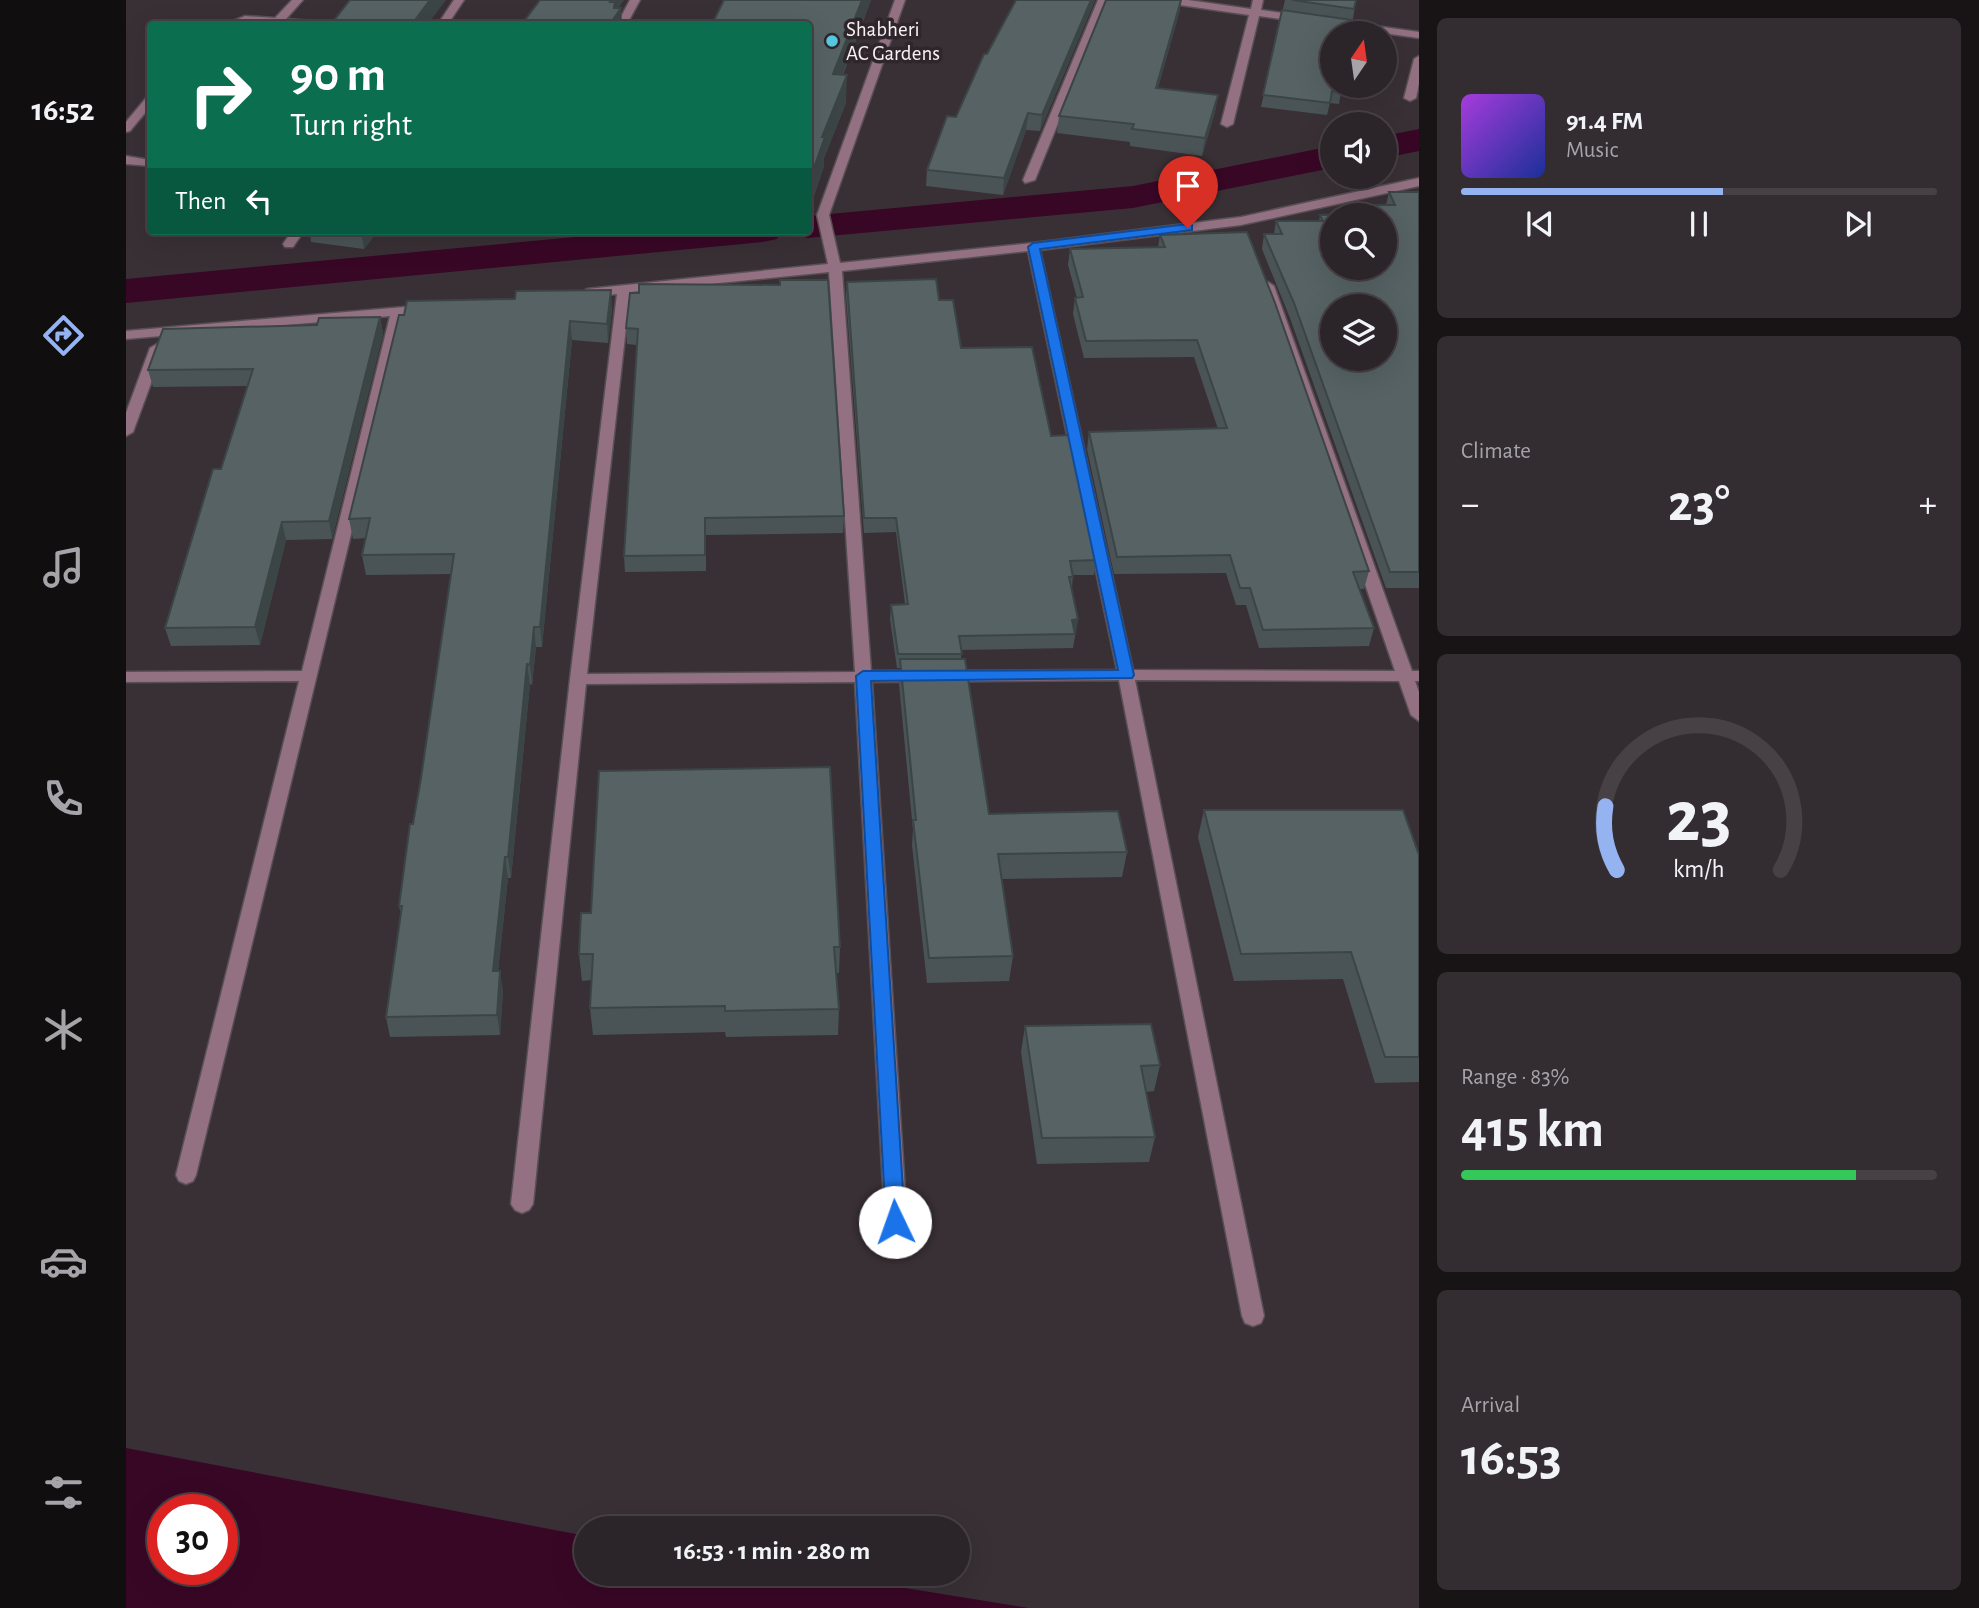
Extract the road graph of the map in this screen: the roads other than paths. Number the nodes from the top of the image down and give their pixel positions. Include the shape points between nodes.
1 (298, 0) edge
2 (459, 0) edge
3 (635, 0) edge
4 (900, 0) edge
5 (1103, 0) edge
6 (1166, 0) edge
7 (1256, 6) edge
8 (239, 21) edge
9 (267, 21) edge
10 (279, 21) edge
11 (445, 21) edge
12 (624, 21) edge
13 (1419, 35) edge
14 (1419, 62) edge
15 (1410, 97) dead end
16 (147, 104) edge
17 (1227, 124) dead end
18 (126, 129) edge
19 (126, 160) edge
20 (147, 163) edge
21 (1029, 180) dead end
22 (1419, 182) edge
23 (295, 235) edge
24 (289, 243) dead end
25 (1033, 247) junction
26 (835, 267) junction
27 (1261, 270) edge
28 (624, 289) junction
29 (571, 295) edge
30 (438, 308) edge
31 (398, 312) junction
32 (163, 332) junction
33 (126, 335) edge
34 (126, 432) edge
35 (1126, 675) junction
36 (308, 676) junction
37 (863, 676) junction
38 (1412, 676) edge
39 (126, 677) edge
40 (578, 679) junction
41 (1419, 715) edge
42 (186, 1175) dead end
43 (522, 1204) dead end
44 (895, 1222) dead end
45 (1253, 1316) dead end

1 - 10 street
2 - 11 street
3 - 12 street
4 - 26 street via 823,215
5 - 21 street
6 - 7 street
7 - 13 street
7 - 17 street
8 - 9 street
14 - 15 street
16 - 18 street
19 - 20 street
22 - 25 street via 1243,228
23 - 24 street
25 - 26 street
25 - 35 street
26 - 28 street
26 - 37 street
27 - 38 street
28 - 29 street
28 - 40 street
30 - 31 street
31 - 32 street
31 - 36 street
32 - 33 street
32 - 34 street
35 - 37 street
35 - 38 street
35 - 45 street
36 - 39 street
36 - 42 street
37 - 40 street
37 - 44 street
38 - 41 street
40 - 43 street

